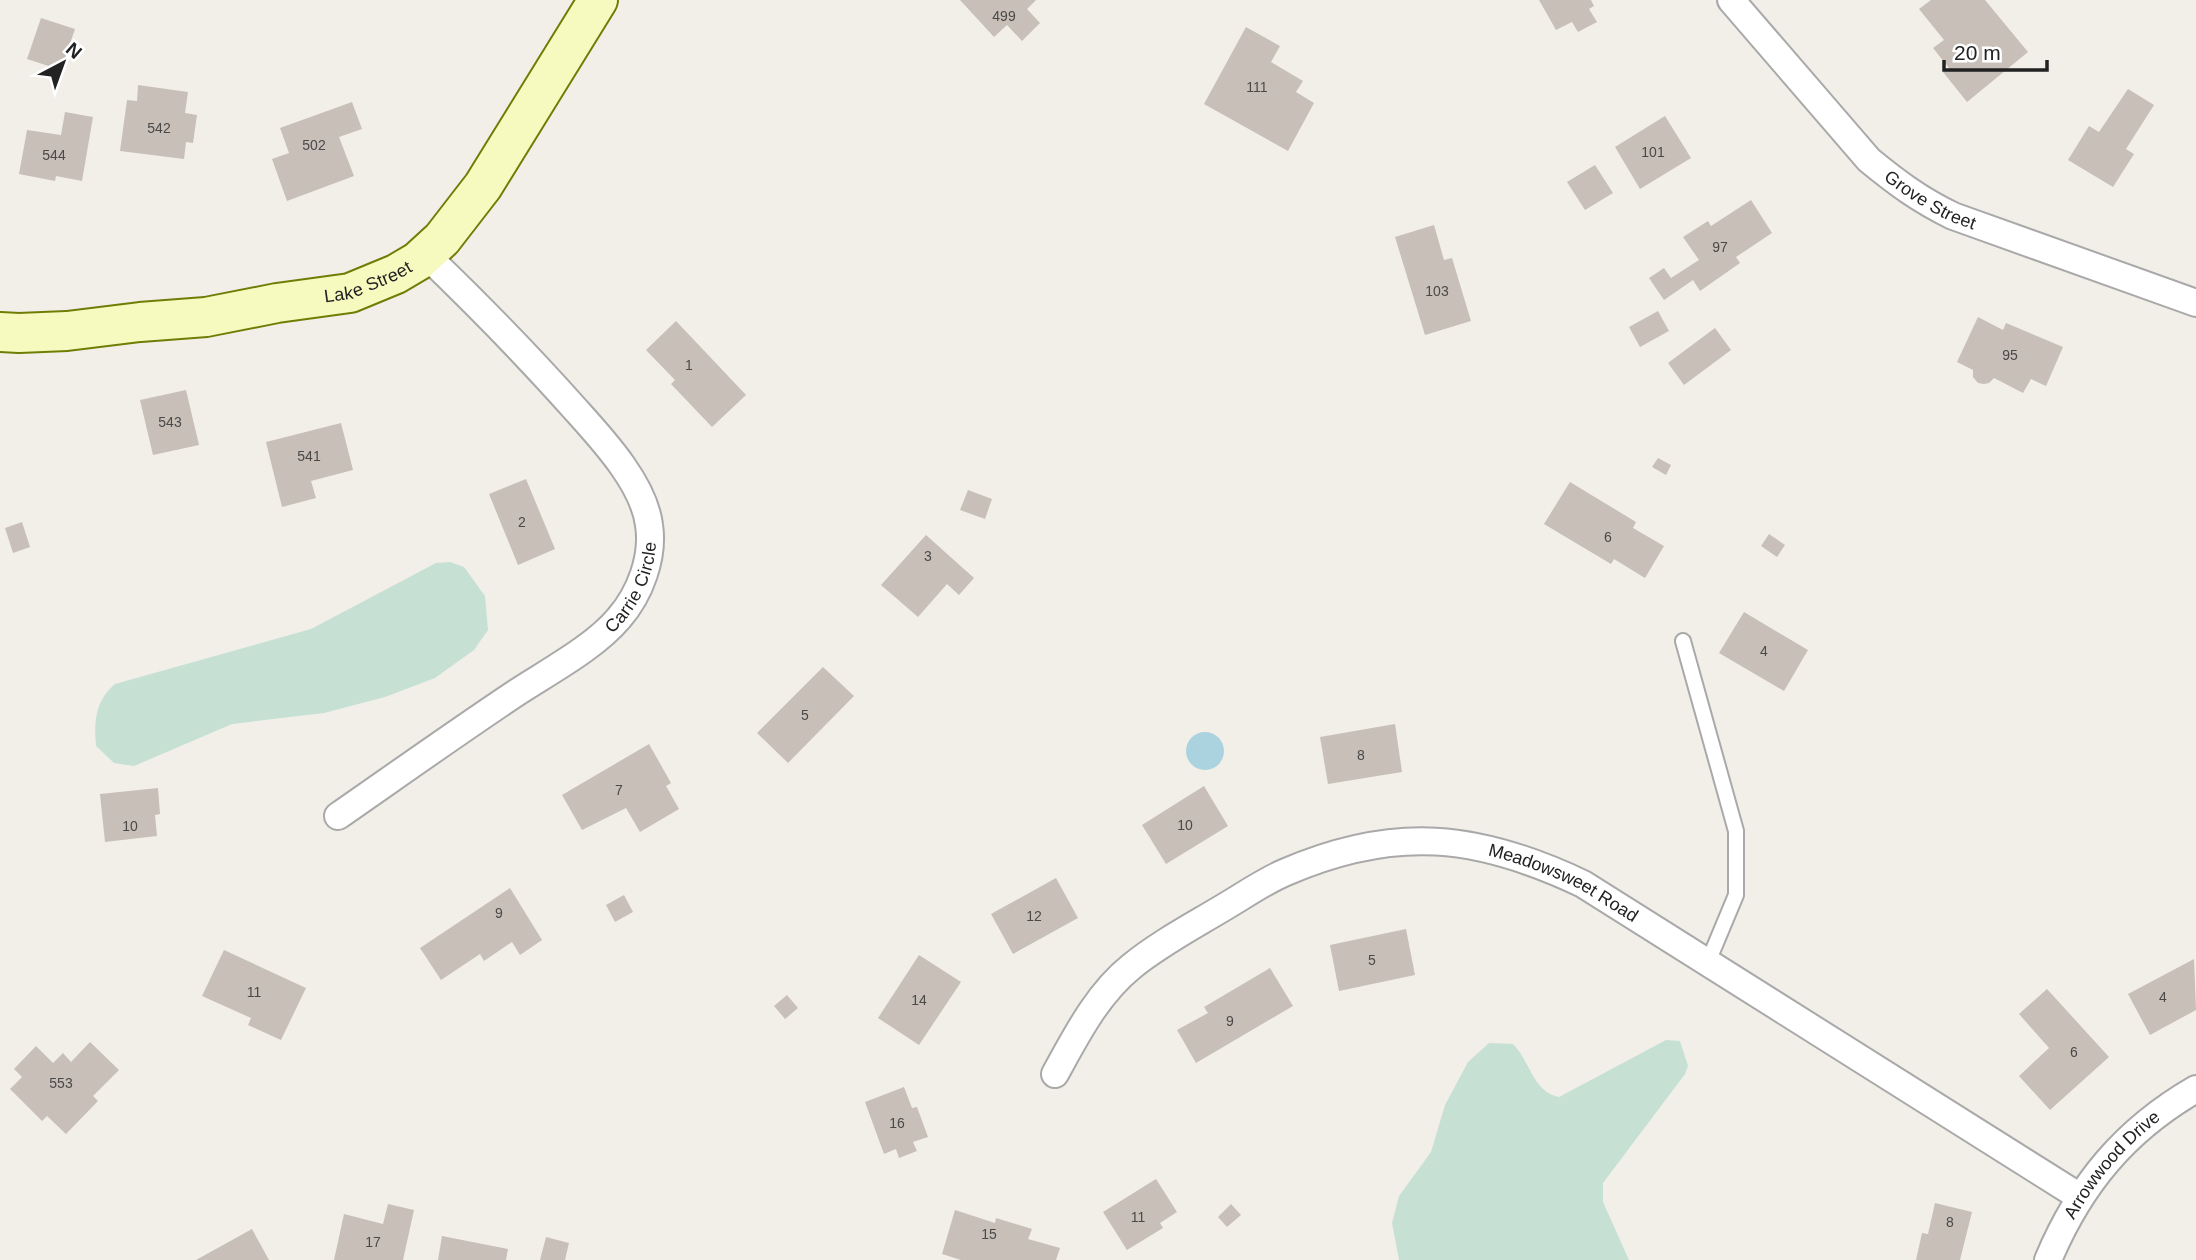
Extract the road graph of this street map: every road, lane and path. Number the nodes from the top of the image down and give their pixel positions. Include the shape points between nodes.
1 (598, 0) edge
2 (1731, 0) edge
3 (425, 254) junction
4 (2196, 303) edge
5 (0, 332) edge
6 (1683, 641) dead end
7 (338, 816) dead end
8 (1708, 962) junction
9 (1055, 1074) dead end
10 (2196, 1089) edge
11 (2080, 1197) junction
12 (2048, 1260) edge

1 - 3 main road, Lake Street via 496,166 449,230
2 - 4 street, Grove Street via 1869,160 1922,201
3 - 5 main road, Lake Street via 396,274 326,298 206,317 67,331
3 - 7 street, Carrie Circle via 545,375 615,457 645,508 648,555 638,588 608,630
6 - 8 lane via 1736,831 1736,895
8 - 9 street, Meadowsweet Road via 1583,884 1549,868 1472,845 1436,841 1360,847 1283,873 1130,968 1102,997
8 - 11 street, Meadowsweet Road
10 - 11 street, Arrowwood Drive via 2121,1146
11 - 12 street, Arrowwood Drive

